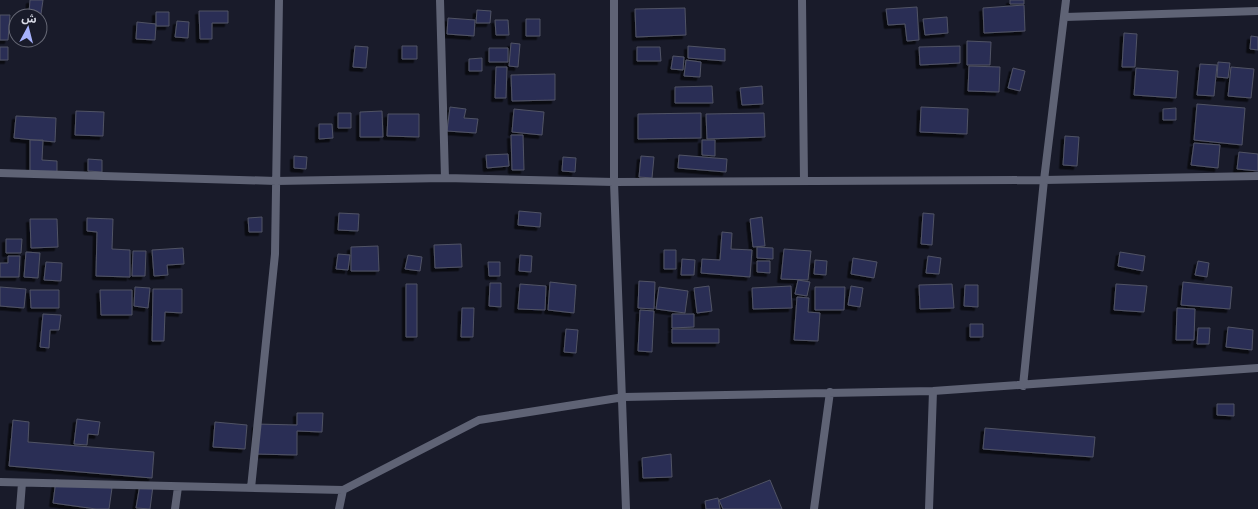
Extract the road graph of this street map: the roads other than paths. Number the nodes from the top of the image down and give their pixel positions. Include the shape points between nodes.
1 (279, 0) edge
2 (440, 0) edge
3 (614, 0) edge
4 (802, 0) edge
5 (1066, 0) edge
6 (1258, 11) edge
7 (1064, 17) junction
8 (0, 173) edge
9 (1258, 176) edge
10 (445, 178) junction
11 (1044, 180) junction
12 (276, 181) junction
13 (804, 181) junction
14 (614, 182) junction
15 (1258, 368) edge
16 (1023, 386) junction
17 (933, 391) junction
18 (830, 392) junction
19 (624, 397) junction
20 (0, 482) edge
21 (22, 483) junction
22 (178, 486) junction
23 (251, 488) junction
24 (343, 490) junction
25 (20, 509) edge
26 (175, 509) edge
27 (339, 509) edge
28 (626, 509) edge
29 (814, 509) edge
30 (929, 509) edge

1 - 12 street
2 - 10 street
3 - 14 street
4 - 13 street
5 - 7 street
6 - 7 street
7 - 11 street
8 - 12 street
9 - 11 street
10 - 12 street
10 - 14 street
11 - 13 street
11 - 16 street
12 - 23 street via 275,254
13 - 14 street
14 - 19 street
15 - 16 street
16 - 17 street
17 - 18 street
17 - 30 street
18 - 19 street
18 - 29 street
19 - 24 street via 479,420
19 - 28 street
20 - 21 street
21 - 22 street
21 - 25 street
22 - 23 street
22 - 26 street
23 - 24 street
24 - 27 street

